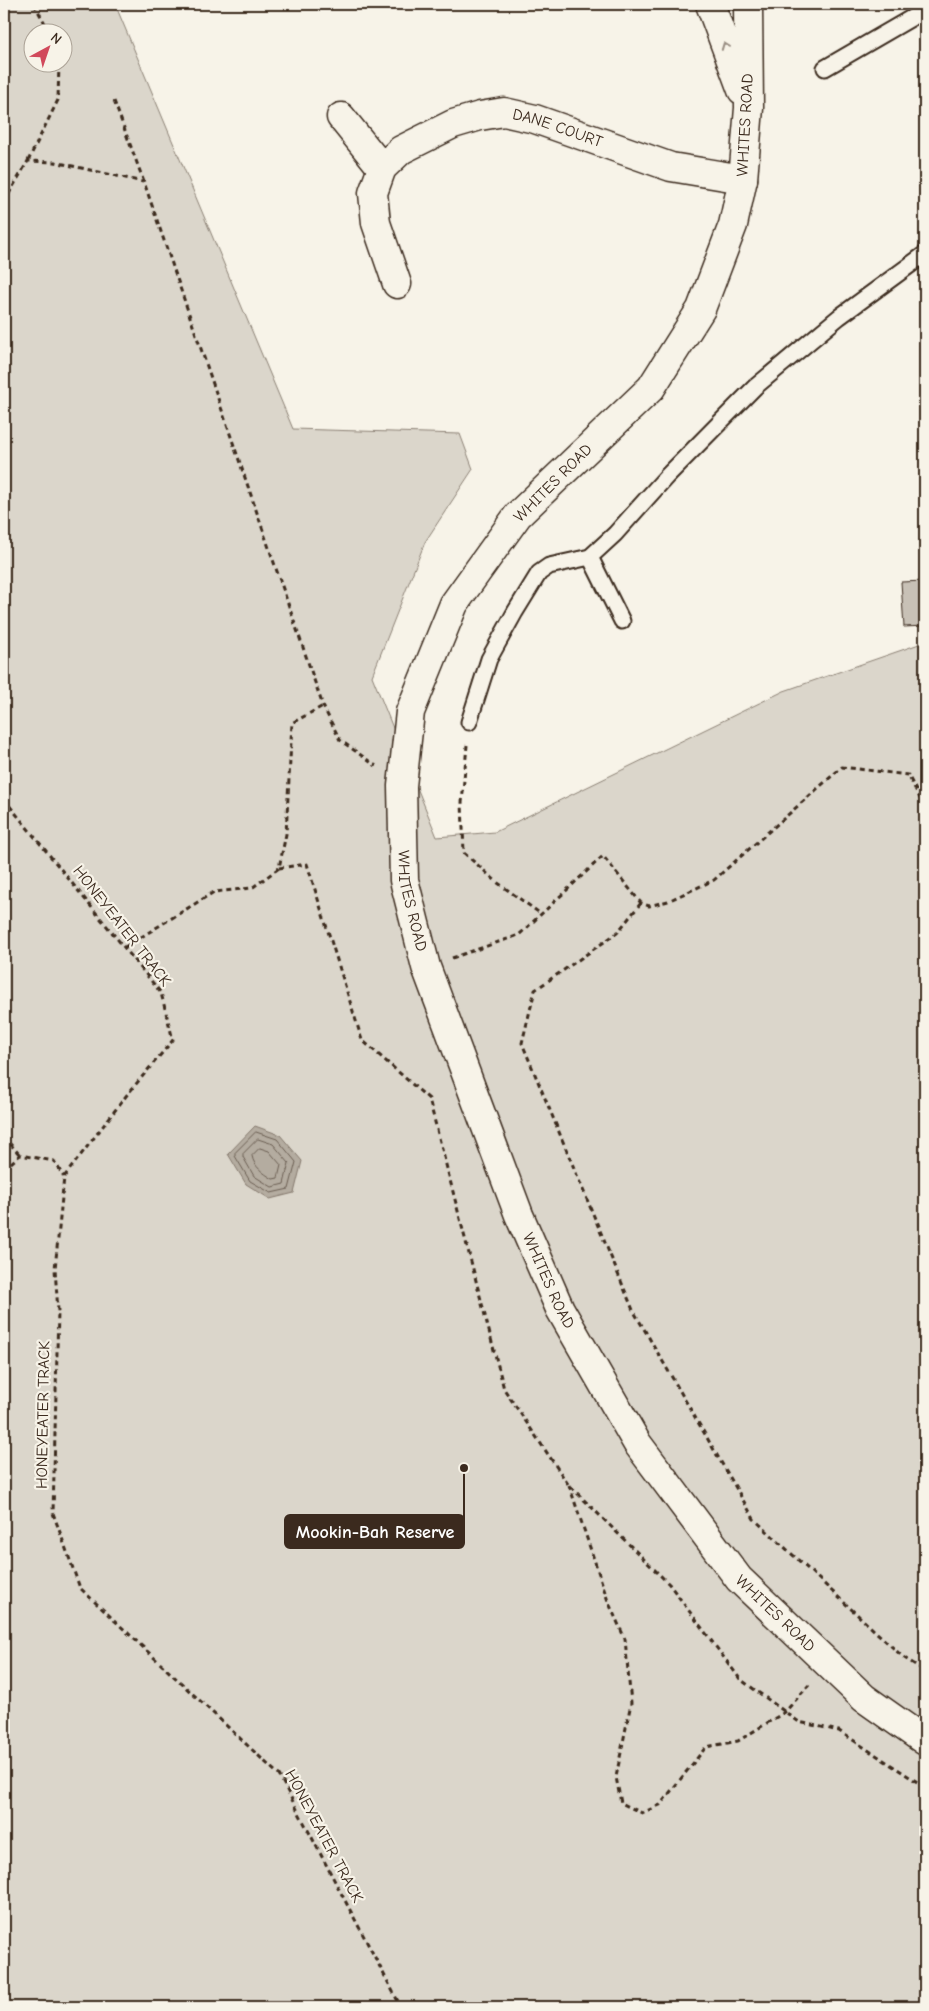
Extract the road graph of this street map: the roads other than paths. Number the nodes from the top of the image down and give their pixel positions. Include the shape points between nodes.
1 (710, 4) edge
2 (748, 4) edge
3 (925, 10) edge
4 (825, 68) dead end
5 (749, 108) junction
6 (340, 117) dead end
7 (382, 168) junction
8 (743, 179) junction
9 (925, 254) edge
10 (397, 284) dead end
11 (590, 557) junction
12 (622, 621) dead end
13 (469, 722) road end
14 (925, 1740) edge

5 -> 1 street
2 - 5 street, WHITES ROAD
3 - 4 lane
5 - 8 street, WHITES ROAD
6 - 7 street
7 - 8 street, DANE COURT via 401,150 453,124 504,112 671,167
7 - 10 street, DANE COURT via 373,193 376,223
8 - 14 street, WHITES ROAD via 733,226 701,309 651,388 518,515 454,604 410,712 402,786 404,880 426,967 519,1214 560,1309 637,1443 739,1579 864,1698
9 - 11 lane via 839,317 755,387
11 - 12 lane
11 - 13 lane via 549,566 539,573 489,659

